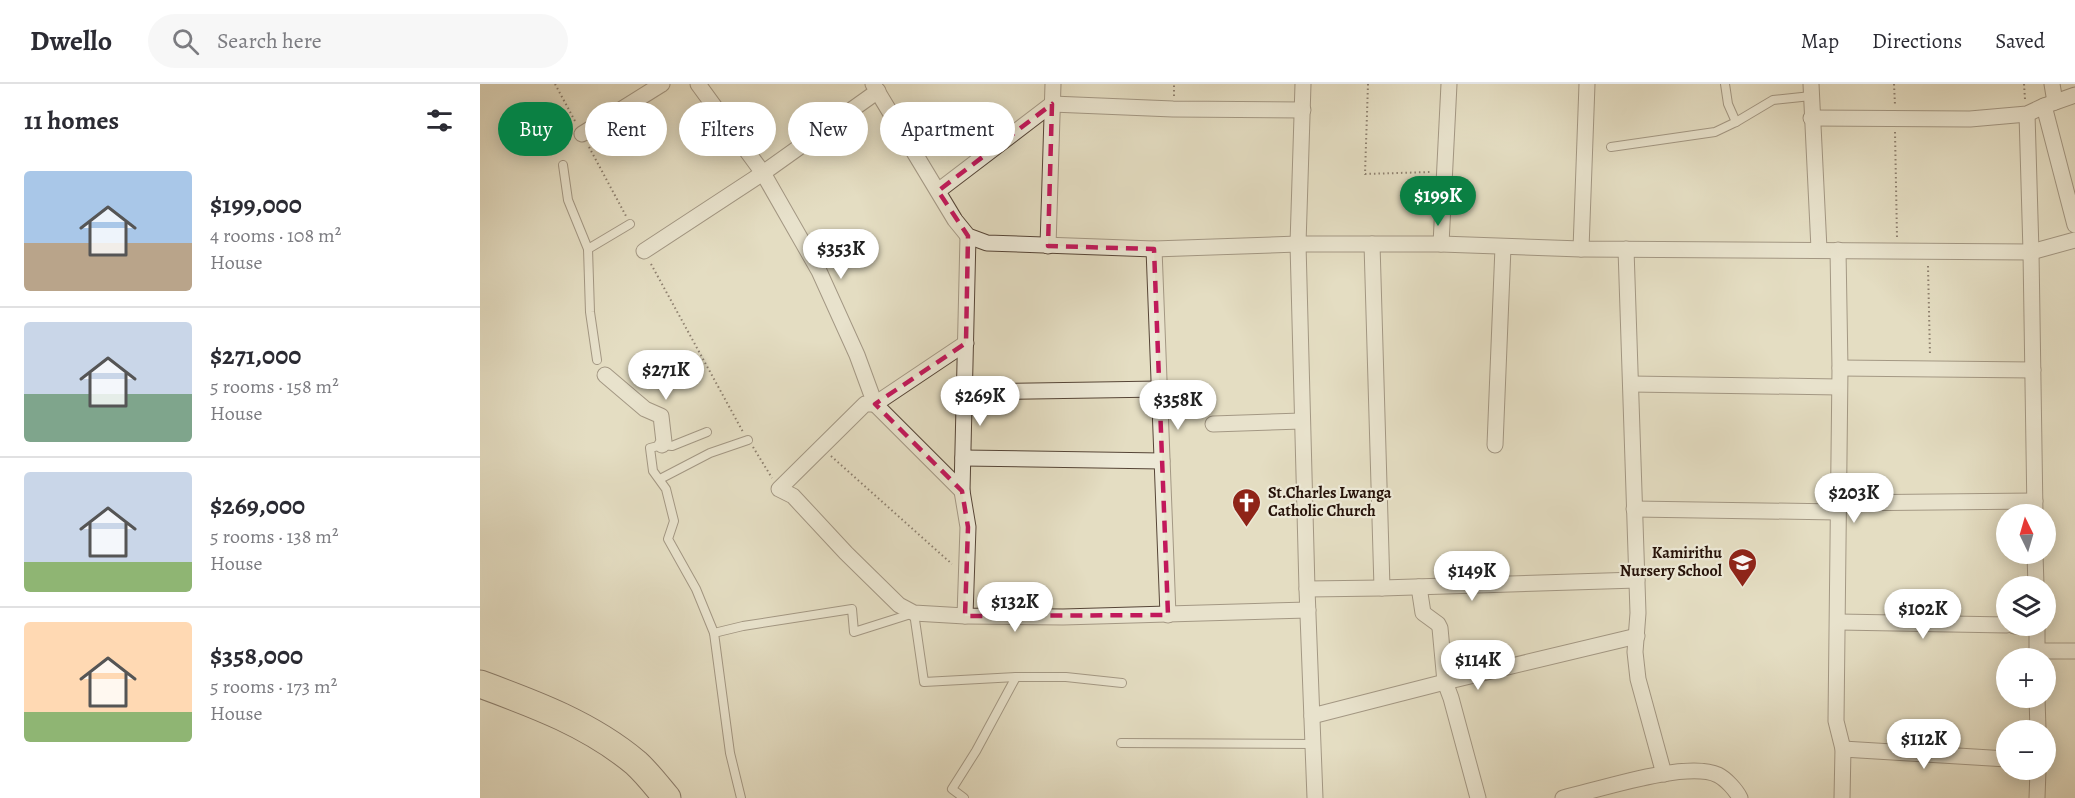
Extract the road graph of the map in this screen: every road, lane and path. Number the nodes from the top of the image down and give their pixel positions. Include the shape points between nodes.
1 (555, 84) edge
2 (662, 84) edge
3 (698, 84) edge
4 (1053, 84) edge
5 (1303, 84) edge
6 (1368, 84) edge
7 (1449, 84) edge
8 (1587, 84) edge
9 (1725, 84) edge
10 (1894, 84) edge
11 (2052, 84) edge
12 (876, 88) edge
13 (1811, 90) edge
14 (2075, 95) edge
15 (2050, 104) junction
16 (1052, 105) junction
17 (1303, 110) junction
18 (2027, 114) junction
19 (1811, 118) junction
20 (1895, 118) junction
21 (1736, 122) junction
22 (582, 134) junction
23 (1611, 147) dead end
24 (564, 165) dead end
25 (1444, 172) junction
26 (763, 173) junction
27 (938, 191) junction
28 (630, 224) joint
29 (2075, 225) edge
30 (968, 236) junction
31 (2075, 240) edge
32 (1298, 244) junction
33 (1372, 244) junction
34 (1441, 244) junction
35 (1048, 246) junction
36 (1503, 247) junction
37 (588, 249) junction
38 (1154, 249) junction
39 (1581, 249) junction
40 (1626, 249) junction
41 (1819, 249) junction
42 (644, 250) joint
43 (1838, 250) junction
44 (1898, 250) junction
45 (1928, 251) junction
46 (2031, 252) junction
47 (966, 343) junction
48 (597, 360) dead end
49 (1840, 368) junction
50 (1930, 369) junction
51 (2033, 370) junction
52 (605, 375) dead end
53 (1631, 384) junction
54 (1839, 387) junction
55 (1160, 389) junction
56 (965, 392) junction
57 (875, 404) junction
58 (1302, 421) junction
59 (1213, 424) dead end
60 (707, 432) dead end
61 (748, 440) junction
62 (662, 445) junction
63 (1495, 446) dead end
64 (821, 447) junction
65 (963, 458) junction
66 (1162, 462) junction
67 (660, 479) junction
68 (779, 489) junction
69 (962, 491) junction
70 (2035, 504) edge
71 (1838, 507) junction
72 (1996, 508) edge
73 (1634, 509) junction
74 (966, 576) junction
75 (1637, 580) junction
76 (1419, 587) junction
77 (1382, 588) junction
78 (1307, 589) junction
79 (1308, 609) junction
80 (914, 613) junction
81 (1168, 615) junction
82 (965, 616) junction
83 (1839, 622) junction
84 (1996, 625) edge
85 (714, 633) junction
86 (1637, 636) junction
87 (2075, 651) edge
88 (2056, 653) edge
89 (1016, 677) junction
90 (1122, 682) dead end
91 (1445, 682) junction
92 (480, 684) edge
93 (1312, 716) junction
94 (1121, 743) dead end
95 (1313, 744) junction
96 (1843, 749) junction
97 (1996, 758) edge
98 (1664, 774) junction
99 (2037, 780) edge
100 (667, 798) edge
101 (741, 798) edge
102 (964, 798) edge
103 (1315, 798) edge
104 (1478, 798) edge
105 (1563, 798) edge
106 (1740, 798) edge
107 (1842, 798) edge
108 (2037, 798) edge

1 - 22 path
2 - 22 street
3 - 26 street
4 - 16 street
5 - 17 street
6 - 25 path via 1365,174
7 - 25 street
8 - 39 street
9 - 21 lane
10 - 20 path
11 - 15 street
12 - 26 street
12 - 27 street
13 - 19 street
13 - 21 lane via 1773,100
14 - 15 street
15 - 18 street
15 - 29 street
16 - 17 street
16 - 27 street
16 - 35 street
17 - 32 street
18 - 20 street via 1970,119
18 - 46 street
19 - 20 street
19 - 41 street
20 - 44 path
21 - 23 lane via 1715,132
22 - 28 path
24 - 37 lane via 568,200
25 - 34 street
26 - 42 street
26 - 57 street via 819,271
27 - 30 street
28 - 37 lane
30 - 35 street via 987,243
30 - 47 street
31 - 46 street
32 - 33 street
32 - 38 street
32 - 58 street
33 - 34 street
33 - 77 street
34 - 36 street
35 - 38 street
36 - 39 street
36 - 63 street
37 - 48 lane via 590,312
38 - 55 street
39 - 40 street
40 - 41 street
40 - 53 street
41 - 43 street
42 - 61 path
43 - 44 street
43 - 49 street
44 - 45 street
45 - 46 street
45 - 50 path
46 - 51 street
47 - 56 street
47 - 57 street
49 - 50 street
49 - 54 street
50 - 51 street
51 - 70 street
52 - 62 street via 645,409 661,416
53 - 54 street
53 - 73 street
54 - 71 street
55 - 56 street
55 - 66 street
56 - 65 street
57 - 64 street via 865,404
57 - 69 street
58 - 59 street
58 - 78 street
60 - 62 lane via 672,446
61 - 67 lane via 710,453
61 - 68 path
62 - 67 lane via 650,448 653,471
64 - 68 street
64 - 74 path
65 - 66 street
65 - 69 street
66 - 81 street
67 - 85 lane via 674,520 668,539 696,589
68 - 80 street via 793,496 899,605
69 - 74 street via 968,527
71 - 72 street
71 - 73 street
71 - 83 street
73 - 75 street
74 - 82 street
75 - 76 street
75 - 86 street
76 - 77 street
76 - 91 street via 1423,613 1440,628
77 - 78 street
78 - 79 street
79 - 81 street
79 - 93 street
80 - 82 street
80 - 85 lane via 854,632 852,609
80 - 89 lane via 924,682
81 - 82 street
83 - 84 street
83 - 96 street via 1836,721
85 - 101 lane via 730,753
86 - 91 street
86 - 98 street via 1638,679
87 - 88 street
89 - 90 lane
89 - 102 lane via 952,789
91 - 93 street
91 - 104 street
92 - 100 highway via 572,721 618,749
93 - 95 street
94 - 95 lane
95 - 103 street
96 - 97 street
96 - 107 street
98 - 105 street
98 - 106 street via 1694,771 1719,775
99 - 108 street

